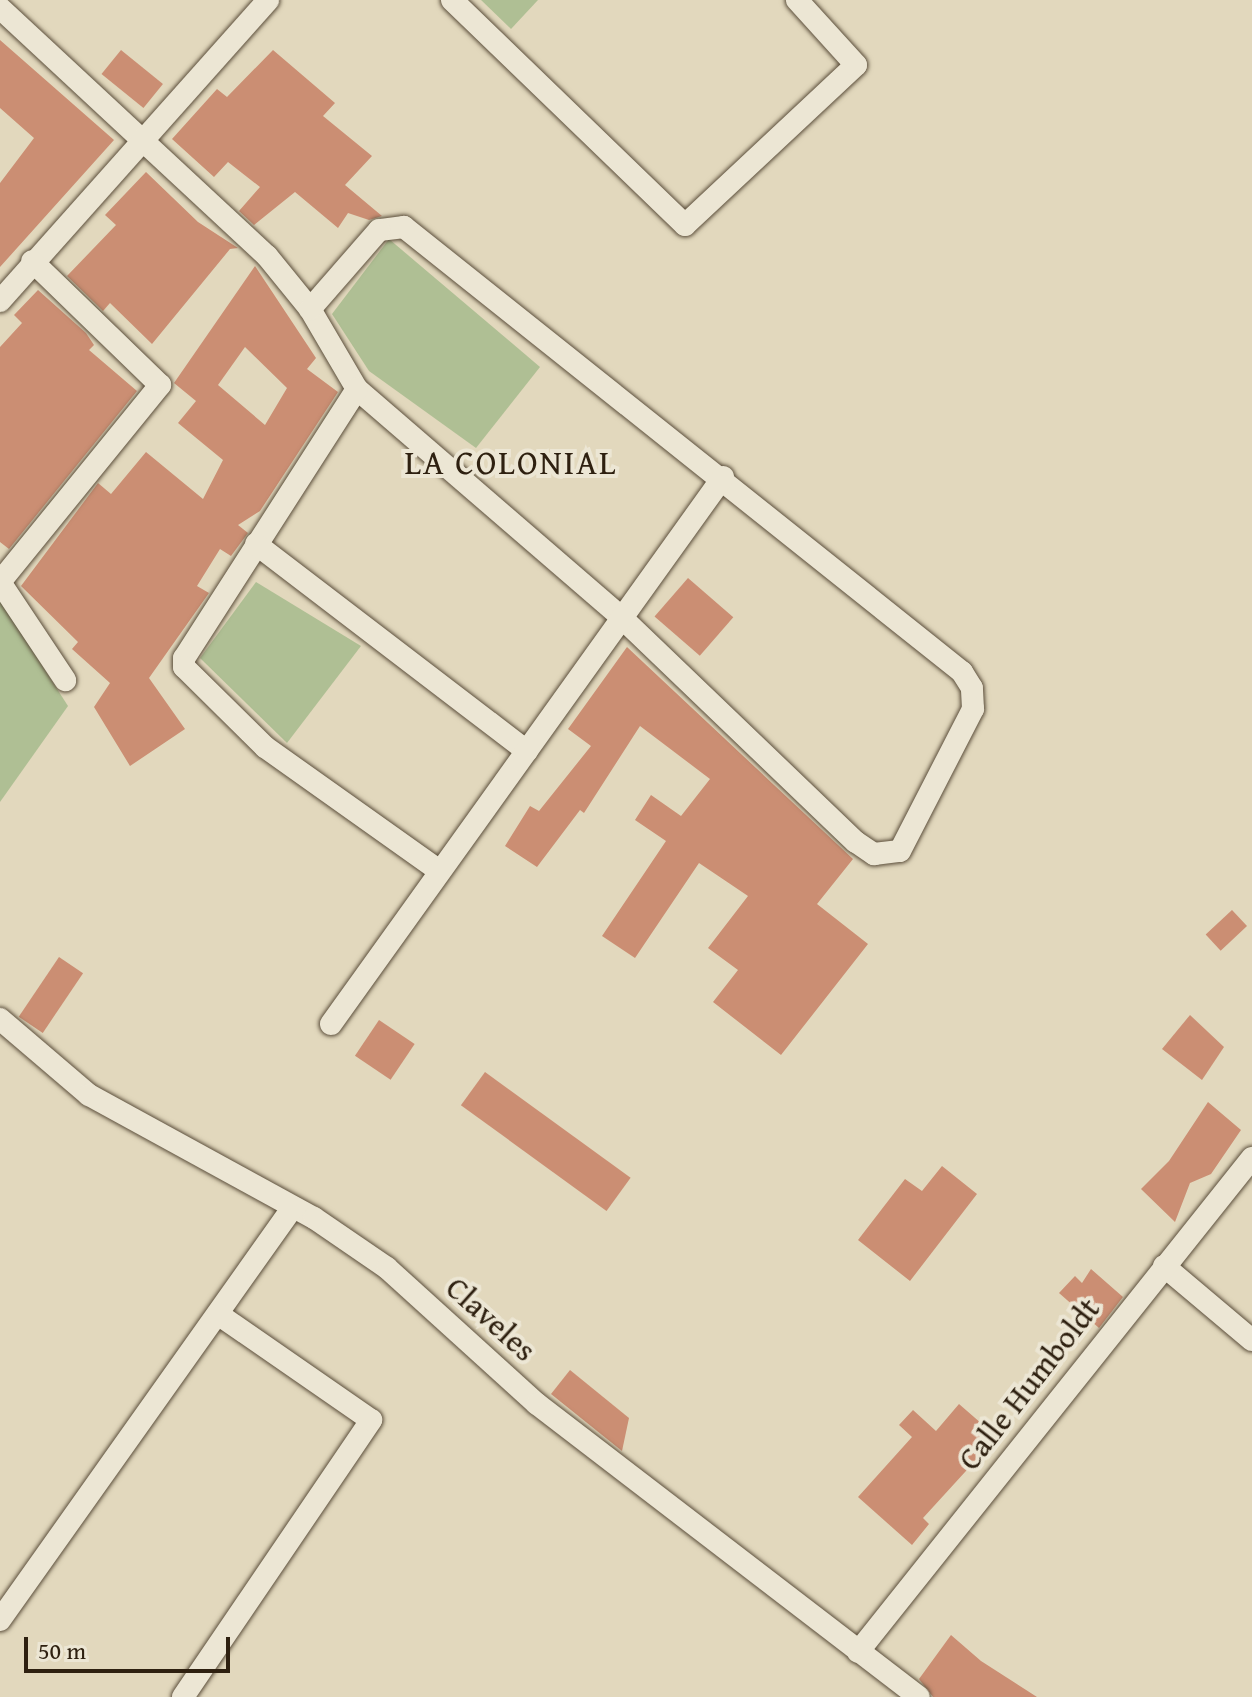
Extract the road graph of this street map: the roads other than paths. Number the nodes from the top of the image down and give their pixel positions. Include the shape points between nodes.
1 (268, 0) edge
2 (452, 0) edge
3 (797, 0) edge
4 (0, 8) edge
5 (141, 139) junction
6 (32, 261) junction
7 (0, 301) edge
8 (310, 309) junction
9 (357, 389) junction
10 (723, 477) junction
11 (256, 544) junction
12 (0, 582) edge
13 (621, 617) junction
14 (65, 680) dead end
15 (527, 751) junction
16 (438, 870) junction
17 (0, 1019) edge
18 (331, 1024) dead end
19 (1252, 1158) edge
20 (293, 1207) junction
21 (1164, 1266) junction
22 (218, 1314) junction
23 (1252, 1340) edge
24 (0, 1620) edge
25 (858, 1652) junction
26 (183, 1697) edge
27 (919, 1697) edge

1 - 5 street
2 - 3 street via 685,225 856,65
4 - 5 street
5 - 6 street
5 - 8 street via 267,256
6 - 7 street
6 - 12 street via 160,385
8 - 9 street
8 - 10 street via 379,230 396,224
9 - 11 street
9 - 13 street
10 - 13 street
10 - 13 street via 962,672 972,688 973,709 900,851 874,854 856,842
11 - 15 street
11 - 16 street via 184,658 188,678 265,747
12 - 14 street
13 - 15 street
15 - 16 street
16 - 18 street
17 - 20 street, Claveles via 89,1095
19 - 21 street, Calle Humboldt
20 - 22 street
20 - 25 street, Claveles via 387,1268 537,1404
21 - 23 street
21 - 25 street, Calle Humboldt
22 - 24 street
22 - 26 street via 371,1420
25 - 27 street, Claveles

